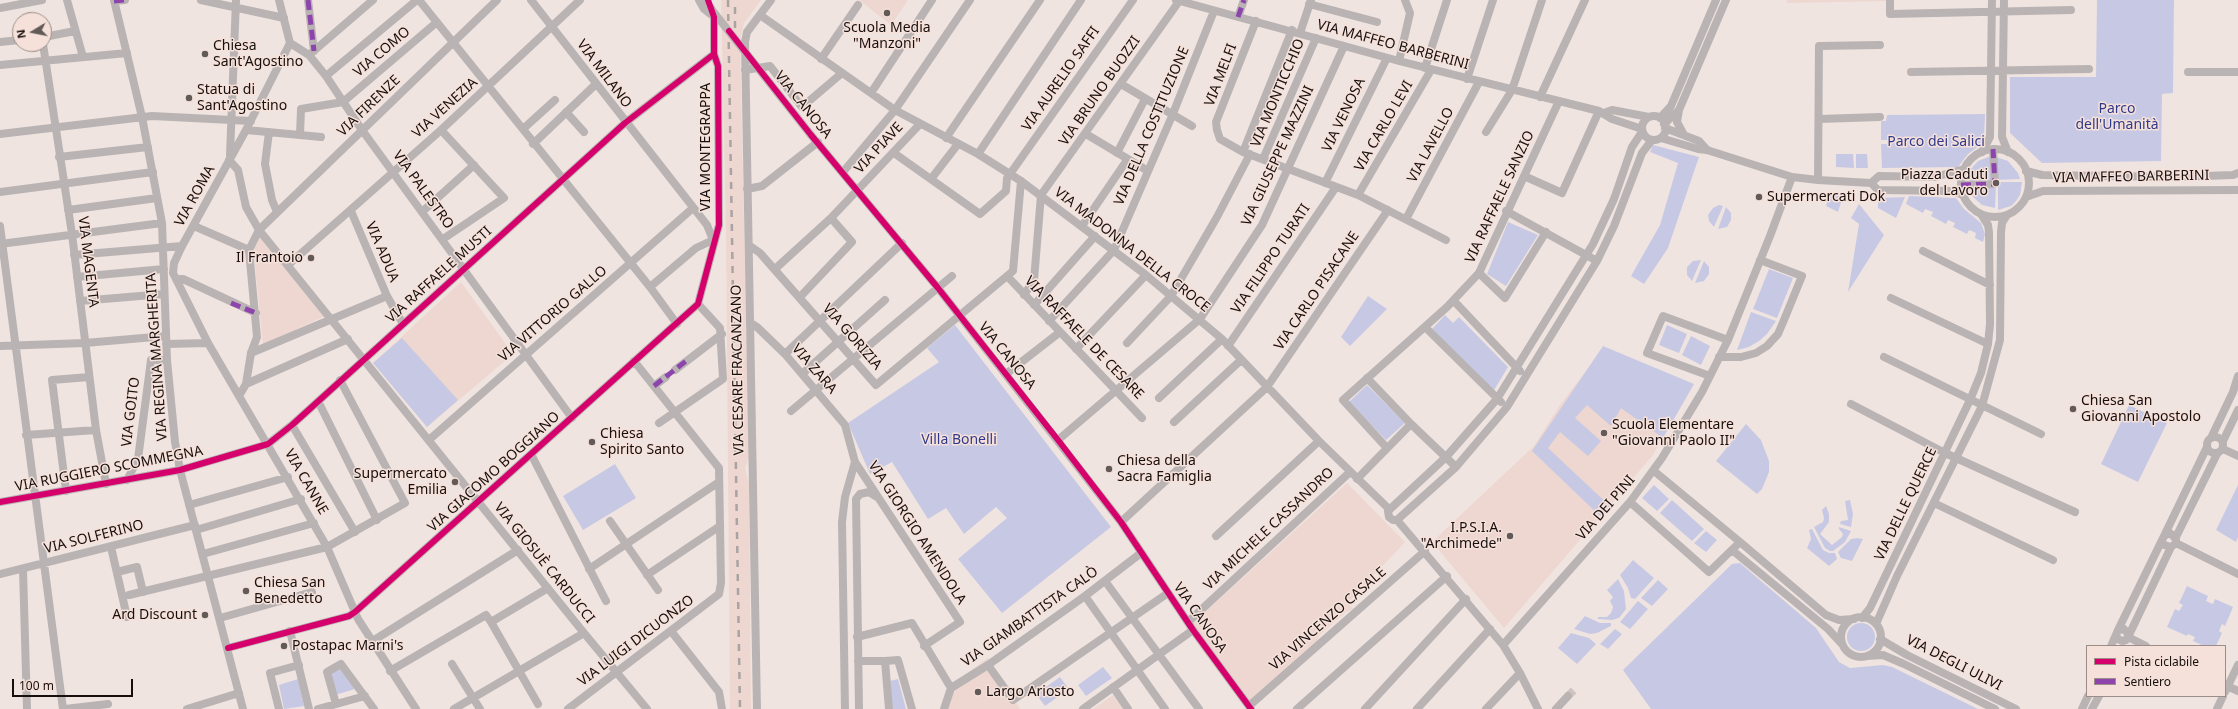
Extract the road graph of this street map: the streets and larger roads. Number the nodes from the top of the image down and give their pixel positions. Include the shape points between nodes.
1 (42, 0) edge
2 (67, 0) edge
3 (125, 0) edge
4 (201, 0) edge
5 (279, 0) edge
6 (308, 0) edge
7 (373, 0) edge
8 (418, 0) edge
9 (497, 0) edge
10 (531, 0) edge
11 (580, 0) edge
12 (699, 0) edge
13 (704, 0) edge
14 (708, 0) edge
15 (771, 0) edge
16 (932, 0) edge
17 (970, 0) edge
18 (1040, 0) edge
19 (1081, 0) edge
20 (1133, 0) edge
21 (1179, 0) edge
22 (1244, 0) edge
23 (1405, 0) edge
24 (1447, 0) edge
25 (1493, 0) edge
26 (1542, 0) edge
27 (1585, 0) edge
28 (1716, 0) edge
29 (1726, 0) edge
30 (1890, 0) edge
31 (1992, 0) edge
32 (2004, 0) edge
33 (114, 1) edge
34 (1310, 2) edge
35 (236, 4) edge
36 (858, 4) dead end
37 (0, 8) edge
38 (2071, 10) dead end
39 (1214, 11) junction
40 (1992, 11) junction
41 (2004, 11) junction
42 (760, 15) junction
43 (714, 17) junction
44 (1238, 17) junction
45 (284, 18) junction
46 (1256, 21) junction
47 (437, 22) junction
48 (1378, 22) dead end
49 (552, 26) junction
50 (75, 31) junction
51 (1296, 32) junction
52 (52, 35) edge
53 (1316, 38) junction
54 (12, 41) edge
55 (0, 42) edge
56 (290, 42) junction
57 (453, 42) junction
58 (1880, 45) dead end
59 (1344, 46) junction
60 (44, 52) edge
61 (127, 53) junction
62 (311, 53) junction
63 (714, 54) junction
64 (83, 57) junction
65 (1387, 58) junction
66 (821, 59) junction
67 (45, 60) junction
68 (1399, 61) junction
69 (0, 65) edge
70 (1428, 69) junction
71 (2089, 69) dead end
72 (745, 70) junction
73 (1990, 70) junction
74 (2002, 71) junction
75 (1911, 72) dead end
76 (2188, 72) dead end
77 (2238, 72) edge
78 (842, 74) junction
79 (326, 76) junction
80 (1467, 79) junction
81 (1479, 82) junction
82 (596, 84) junction
83 (1121, 84) junction
84 (489, 85) junction
85 (1512, 90) junction
86 (872, 93) junction
87 (1540, 96) junction
88 (1145, 99) junction
89 (555, 100) dead end
90 (1559, 101) junction
91 (343, 102) junction
92 (895, 110) junction
93 (1679, 110) junction
94 (566, 112) junction
95 (1601, 112) junction
96 (1172, 116) junction
97 (142, 117) junction
98 (1649, 117) junction
99 (1880, 117) dead end
100 (1819, 119) junction
101 (232, 120) junction
102 (251, 121) junction
103 (625, 123) junction
104 (1663, 123) junction
105 (920, 124) junction
106 (1192, 126) dead end
107 (55, 128) junction
108 (523, 129) junction
109 (246, 130) junction
110 (362, 130) junction
111 (441, 130) junction
112 (1642, 130) junction
113 (269, 132) junction
114 (584, 132) dead end
115 (1486, 132) dead end
116 (0, 134) edge
117 (1086, 134) junction
118 (300, 135) junction
119 (1685, 136) junction
120 (321, 137) dead end
121 (946, 138) junction
122 (1656, 139) junction
123 (818, 142) junction
124 (533, 144) junction
125 (958, 144) junction
126 (148, 147) junction
127 (1993, 149) junction
128 (1707, 150) junction
129 (1982, 152) junction
130 (2008, 152) junction
131 (894, 153) junction
132 (1117, 153) junction
133 (1246, 153) junction
134 (978, 154) junction
135 (59, 158) junction
136 (230, 159) junction
137 (1263, 159) junction
138 (1127, 160) junction
139 (474, 165) junction
140 (1288, 169) junction
141 (1964, 169) junction
142 (1148, 171) junction
143 (2026, 171) junction
144 (153, 172) junction
145 (394, 172) junction
146 (843, 172) junction
147 (1010, 174) junction
148 (2238, 174) edge
149 (1524, 176) junction
150 (1792, 177) junction
151 (564, 179) junction
152 (931, 179) junction
153 (1818, 180) junction
154 (1021, 181) junction
155 (1325, 183) junction
156 (1871, 183) junction
157 (64, 184) junction
158 (1961, 185) junction
159 (1336, 187) junction
160 (747, 189) junction
161 (2238, 190) edge
162 (857, 191) junction
163 (0, 192) edge
164 (1041, 195) junction
165 (1358, 195) junction
166 (1963, 196) junction
167 (2026, 197) junction
168 (158, 198) junction
169 (693, 208) junction
170 (68, 210) junction
171 (423, 210) junction
172 (1388, 210) junction
173 (351, 211) junction
174 (1506, 211) junction
175 (277, 212) junction
176 (1981, 214) junction
177 (2007, 215) junction
178 (831, 218) junction
179 (1406, 219) junction
180 (162, 223) junction
181 (0, 226) edge
182 (194, 226) junction
183 (1082, 226) junction
184 (259, 230) junction
185 (1546, 232) junction
186 (72, 234) junction
187 (1095, 236) junction
188 (443, 239) junction
189 (713, 240) junction
190 (1446, 240) dead end
191 (902, 243) junction
192 (1, 244) edge
193 (182, 246) junction
194 (750, 246) junction
195 (163, 247) junction
196 (249, 250) junction
197 (1114, 250) junction
198 (1923, 251) dead end
199 (74, 255) junction
200 (1586, 255) junction
201 (1760, 260) junction
202 (1597, 261) junction
203 (631, 263) junction
204 (288, 265) junction
205 (464, 269) junction
206 (775, 269) junction
207 (164, 270) junction
208 (1479, 273) junction
209 (1146, 275) junction
210 (952, 276) dead end
211 (77, 277) junction
212 (1008, 277) junction
213 (176, 279) junction
214 (1990, 285) junction
215 (650, 287) junction
216 (938, 288) junction
217 (164, 294) junction
218 (1024, 295) junction
219 (387, 296) junction
220 (1171, 296) junction
221 (800, 297) junction
222 (1891, 298) dead end
223 (884, 300) dead end
224 (80, 301) junction
225 (1454, 301) junction
226 (698, 304) junction
227 (1034, 305) junction
228 (256, 313) junction
229 (960, 317) junction
230 (332, 319) junction
231 (1200, 319) junction
232 (820, 321) junction
233 (1049, 321) junction
234 (750, 323) junction
235 (403, 324) junction
236 (677, 324) junction
237 (1425, 327) junction
238 (1060, 332) junction
239 (722, 334) junction
240 (348, 339) junction
241 (1222, 339) junction
242 (166, 340) junction
243 (1728, 340) junction
244 (838, 342) junction
245 (85, 343) junction
246 (1127, 343) dead end
247 (208, 344) junction
248 (1988, 344) junction
249 (15, 345) junction
250 (0, 346) edge
251 (1228, 346) junction
252 (1076, 348) junction
253 (251, 353) junction
254 (784, 354) junction
255 (526, 355) junction
256 (1719, 357) junction
257 (1884, 357) dead end
258 (364, 359) junction
259 (854, 359) junction
260 (167, 360) junction
261 (1241, 360) junction
262 (634, 361) junction
263 (1516, 369) junction
264 (675, 370) dead end
265 (802, 374) junction
266 (1006, 374) junction
267 (1526, 375) junction
268 (1710, 376) junction
269 (2238, 376) edge
270 (89, 377) junction
271 (666, 377) dead end
272 (1367, 378) junction
273 (340, 380) junction
274 (246, 384) junction
275 (654, 386) junction
276 (1267, 387) junction
277 (817, 390) junction
278 (1117, 391) junction
279 (239, 396) junction
280 (1159, 398) dead end
281 (1497, 399) junction
282 (1970, 400) junction
283 (318, 401) junction
284 (1851, 404) dead end
285 (1982, 406) junction
286 (1507, 407) junction
287 (2238, 410) edge
288 (791, 411) dead end
289 (676, 412) junction
290 (572, 418) junction
291 (1142, 418) dead end
292 (1174, 422) dead end
293 (659, 423) dead end
294 (1411, 424) junction
295 (292, 425) junction
296 (96, 430) junction
297 (58, 434) junction
298 (2041, 434) dead end
299 (26, 435) junction
300 (2211, 438) junction
301 (430, 439) junction
302 (850, 439) joint
303 (1058, 440) junction
304 (1319, 440) junction
305 (268, 444) junction
306 (2207, 447) junction
307 (1387, 448) junction
308 (2221, 448) junction
309 (1942, 451) junction
310 (531, 454) junction
311 (2238, 456) edge
312 (1446, 458) junction
313 (1956, 458) junction
314 (855, 462) junction
315 (1456, 467) junction
316 (180, 470) junction
317 (1654, 470) junction
318 (1350, 472) junction
319 (288, 477) junction
320 (1357, 479) junction
321 (127, 480) junction
322 (719, 482) junction
323 (106, 484) junction
324 (66, 491) junction
325 (34, 496) junction
326 (878, 498) junction
327 (301, 499) junction
328 (478, 500) junction
329 (0, 502) edge
330 (1630, 502) junction
331 (1934, 503) junction
332 (189, 504) junction
333 (1392, 508) junction
334 (2075, 512) dead end
335 (1399, 517) junction
336 (377, 520) junction
337 (610, 521) dead end
338 (1121, 522) junction
339 (314, 523) junction
340 (720, 526) junction
341 (195, 528) junction
342 (355, 532) junction
343 (1216, 536) dead end
344 (2164, 538) junction
345 (1740, 542) junction
346 (2174, 542) junction
347 (626, 545) junction
348 (112, 547) junction
349 (327, 547) junction
350 (518, 550) junction
351 (1732, 550) junction
352 (1425, 551) junction
353 (1141, 553) junction
354 (203, 554) junction
355 (2053, 560) dead end
356 (43, 563) junction
357 (22, 569) junction
358 (589, 569) junction
359 (117, 572) junction
360 (0, 574) edge
361 (2238, 574) edge
362 (647, 575) junction
363 (208, 576) junction
364 (1447, 576) junction
365 (1105, 580) junction
366 (548, 588) junction
367 (658, 590) dead end
368 (143, 592) junction
369 (312, 592) dead end
370 (1168, 593) junction
371 (129, 595) dead end
372 (1085, 596) junction
373 (1466, 599) junction
374 (606, 601) dead end
375 (355, 612) junction
376 (127, 617) dead end
377 (1131, 617) junction
378 (220, 618) junction
379 (1858, 618) junction
380 (491, 622) junction
381 (1188, 622) junction
382 (1876, 624) junction
383 (1490, 629) junction
384 (1193, 630) junction
385 (290, 631) junction
386 (671, 631) junction
387 (1109, 632) junction
388 (584, 633) junction
389 (2117, 633) junction
390 (857, 637) junction
391 (1880, 639) junction
392 (2126, 640) edge
393 (372, 642) junction
394 (1842, 644) junction
395 (1503, 645) junction
396 (2111, 645) edge
397 (2143, 645) edge
398 (924, 646) junction
399 (228, 648) junction
400 (1158, 655) junction
401 (1867, 656) junction
402 (858, 661) junction
403 (886, 661) junction
404 (452, 664) dead end
405 (988, 664) junction
406 (299, 665) junction
407 (2238, 665) edge
408 (1137, 670) junction
409 (390, 671) junction
410 (519, 671) junction
411 (616, 672) junction
412 (1520, 673) junction
413 (1113, 687) junction
414 (951, 688) junction
415 (2226, 688) edge
416 (2238, 691) edge
417 (239, 693) junction
418 (365, 696) junction
419 (1568, 696) tunnel mouth
420 (473, 697) junction
421 (2088, 697) edge
422 (2098, 697) edge
423 (2223, 697) edge
424 (844, 698) junction
425 (108, 704) dead end
426 (336, 704) junction
427 (538, 704) dead end
428 (1250, 708) edge
429 (27, 709) edge
430 (64, 709) edge
431 (186, 709) edge
432 (243, 709) edge
433 (279, 709) edge
434 (309, 709) edge
435 (318, 709) edge
436 (374, 709) edge
437 (416, 709) edge
438 (454, 709) edge
439 (480, 709) edge
440 (568, 709) edge
441 (647, 709) edge
442 (722, 709) edge
443 (757, 709) edge
444 (839, 709) edge
445 (845, 709) edge
446 (859, 709) edge
447 (889, 709) edge
448 (912, 709) edge
449 (944, 709) edge
450 (1083, 709) edge
451 (1128, 709) edge
452 (1165, 709) edge
453 (1199, 709) edge
454 (1297, 709) edge
455 (1365, 709) edge
456 (1417, 709) edge
457 (1486, 709) edge
458 (1538, 709) edge
459 (1556, 709) edge
460 (1995, 709) edge
461 (2016, 709) edge
462 (2082, 709) edge
463 (2092, 709) edge
464 (2217, 709) edge

1 - 37 street
2 - 50 street
3 - 33 street
4 - 35 street
5 - 45 street
6 - 62 street
7 - 62 street
8 - 47 street
8 - 79 street
9 - 57 street, VIA FIRENZE
10 - 49 street, VIA MILANO
11 - 49 street, VIA VENEZIA
12 - 43 street via 704,9
13 - 123 street, VIA CANOSA, bridge
14 - 43 street, VIA MONTEGRAPPA
15 - 42 street
16 - 86 street
17 - 92 street
18 - 121 street
19 - 134 street
20 - 147 street, VIA AURELIO SAFFI
21 - 39 street, VIA MAFFEO BARBERINI
21 - 83 street, VIA BRUNO BUOZZI
22 - 44 street
23 - 68 street via 1410,13
24 - 70 street, VIA CARLO LEVI
25 - 80 street
26 - 85 street
27 - 87 street
28 - 104 street
29 - 93 street
30 - 40 street via 1890,14
31 - 40 street
32 - 41 street
33 - 61 street, VIA REGINA MARGHERITA
34 - 48 street
34 - 51 street
35 - 45 street
35 - 101 street, VIA ROMA
36 - 66 street
38 - 41 street
39 - 44 street, VIA MAFFEO BARBERINI
39 - 96 street, VIA DELLA COSTITUZIONE
40 - 41 street
40 - 73 street
41 - 74 street
42 - 66 street, VIA MADONNA DELLA CROCE
42 - 72 street, VIA CESARE FRACANZANO via 748,32 745,42
43 - 63 street, VIA MONTEGRAPPA
44 - 46 street, VIA MAFFEO BARBERINI
45 - 56 street
46 - 51 street, VIA MAFFEO BARBERINI
46 - 133 street, VIA MELFI via 1216,122 1220,138
47 - 57 street
47 - 91 street, VIA COMO
49 - 82 street, VIA MILANO
49 - 84 street, VIA VENEZIA
50 - 52 street
50 - 64 street
51 - 53 street, VIA MAFFEO BARBERINI
51 - 133 street
53 - 59 street, VIA MAFFEO BARBERINI
53 - 137 street, VIA MONTICCHIO
54 - 55 street
56 - 62 street, VIA PALESTRO
56 - 102 street, VIA ROMA
57 - 84 street
57 - 110 street, VIA FIRENZE
58 - 100 street via 1820,46
59 - 65 street, VIA MAFFEO BARBERINI
59 - 140 street, VIA GIUSEPPE MAZZINI
60 - 67 street, VIA MAGENTA
61 - 64 street
61 - 97 street, VIA REGINA MARGHERITA
62 - 79 street, VIA PALESTRO
63 - 103 street, VIA RAFFAELE MUSTI
63 - 189 street, VIA MONTEGRAPPA via 718,66 718,225
64 - 67 street
65 - 68 street, VIA MAFFEO BARBERINI
65 - 155 street, VIA VENOSA
66 - 78 street, VIA MADONNA DELLA CROCE
67 - 69 street
67 - 107 street, VIA MAGENTA
68 - 70 street, VIA MAFFEO BARBERINI
70 - 80 street, VIA MAFFEO BARBERINI
70 - 165 street, VIA CARLO LEVI
71 - 74 street
72 - 78 street via 770,66 802,106
72 - 160 street, VIA CESARE FRACANZANO
73 - 74 street
73 - 75 street
73 - 129 street via 1990,137
74 - 130 street via 2002,137
76 - 77 street
78 - 86 street, VIA MADONNA DELLA CROCE
79 - 91 street, VIA PALESTRO
80 - 81 street, VIA MAFFEO BARBERINI
81 - 85 street, VIA MAFFEO BARBERINI
81 - 179 street, VIA LAVELLO
82 - 94 street
82 - 103 street, VIA MILANO
83 - 88 street
83 - 117 street, VIA BRUNO BUOZZI
84 - 108 street
84 - 111 street, VIA VENEZIA
85 - 87 street, VIA MAFFEO BARBERINI
85 - 115 street
86 - 92 street, VIA MADONNA DELLA CROCE
87 - 90 street, VIA MAFFEO BARBERINI
88 - 96 street
88 - 132 street
89 - 108 street
90 - 95 street, VIA MAFFEO BARBERINI
90 - 149 street, VIA RAFFAELE SANZIO
91 - 110 street, VIA PALESTRO
91 - 118 street via 301,109
92 - 105 street, VIA MADONNA DELLA CROCE
92 - 146 street
93 - 104 street
93 - 119 street via 1677,122
94 - 114 street
94 - 124 street
95 - 98 street, VIA MAFFEO BARBERINI via 1612,110
95 - 112 street, VIA MAFFEO BARBERINI
95 - 149 street via 1562,193
96 - 106 street
96 - 142 street, VIA DELLA COSTITUZIONE
97 - 101 street
97 - 107 street
97 - 126 street, VIA REGINA MARGHERITA
98 - 104 street
98 - 112 street via 1645,120
99 - 100 street
100 - 153 street
101 - 102 street
101 - 136 street, VIA ROMA
102 - 109 street, VIA ROMA
103 - 151 street, VIA RAFFAELE MUSTI
103 - 169 street, VIA MILANO
104 - 119 street
104 - 122 street
105 - 121 street, VIA MADONNA DELLA CROCE
105 - 131 street, VIA PIAVE
107 - 116 street
107 - 135 street, VIA MAGENTA
108 - 124 street
109 - 113 street
109 - 136 street, VIA ROMA
110 - 145 street, VIA PALESTRO
110 - 175 street, VIA FIRENZE
111 - 139 street
111 - 145 street, VIA VENEZIA
112 - 122 street via 1648,138
112 - 200 street via 1632,147 1614,200
113 - 118 street
113 - 175 street via 265,164
117 - 132 street
117 - 164 street, VIA BRUNO BUOZZI
118 - 120 street
119 - 128 street via 1699,141
121 - 125 street, VIA MADONNA DELLA CROCE
122 - 128 street
122 - 202 street via 1642,153
123 - 146 street, VIA CANOSA
123 - 160 street via 762,186
124 - 151 street
125 - 134 street, VIA MADONNA DELLA CROCE
125 - 152 street
126 - 135 street
126 - 144 street, VIA REGINA MARGHERITA
127 - 129 street
127 - 130 street
127 - 158 street via 1995,184
128 - 150 street
129 - 141 street via 1968,162
130 - 143 street via 2022,163
131 - 152 street
131 - 162 street, VIA PIAVE
132 - 138 street
133 - 137 street
133 - 220 street via 1217,217
134 - 147 street, VIA MADONNA DELLA CROCE
135 - 157 street, VIA MAGENTA
136 - 182 street, VIA ROMA
136 - 184 street, VIA GIOSUÈ CARDUCCI via 238,170 246,207
137 - 140 street
138 - 142 street
138 - 183 street
139 - 171 street
139 - 188 street via 504,198
140 - 155 street
140 - 231 street, VIA GIUSEPPE MAZZINI via 1262,225
141 - 156 street via 1935,176 1879,176
141 - 158 street
142 - 197 street, VIA DELLA COSTITUZIONE
143 - 148 street, VIA MAFFEO BARBERINI via 2042,175 2176,177
143 - 167 street
144 - 157 street
144 - 168 street, VIA REGINA MARGHERITA
145 - 171 street, VIA PALESTRO
145 - 173 street, VIA VENEZIA
146 - 162 street, VIA CANOSA
147 - 152 street, VIA AURELIO SAFFI via 1007,178 1006,191 980,214
147 - 154 street, VIA MADONNA DELLA CROCE
149 - 174 street, VIA RAFFAELE SANZIO
150 - 153 street
150 - 201 street, VIA DEI PINI
151 - 203 street
151 - 205 street, VIA RAFFAELE MUSTI
153 - 156 street
154 - 164 street, VIA MADONNA DELLA CROCE
154 - 212 street via 1013,271
155 - 159 street
156 - 166 street via 1878,190 1952,191
157 - 163 street
157 - 170 street, VIA MAGENTA
158 - 166 street
159 - 165 street
159 - 251 street, VIA FILIPPO TURATI
160 - 194 street, VIA CESARE FRACANZANO
161 - 167 street, VIA MAFFEO BARBERINI via 2043,191
162 - 178 street, VIA PIAVE
162 - 191 street, VIA CANOSA
164 - 183 street, VIA MADONNA DELLA CROCE
164 - 218 street via 1034,280
165 - 172 street
166 - 176 street via 1973,209
167 - 177 street
168 - 170 street
168 - 180 street, VIA REGINA MARGHERITA
169 - 189 street, VIA MILANO via 707,225
169 - 203 street, VIA VITTORIO GALLO
170 - 186 street, VIA MAGENTA
171 - 188 street, VIA PALESTRO
172 - 179 street
172 - 276 street, VIA CARLO PISACANE
173 - 204 street, VIA VENEZIA
173 - 219 street, VIA ADUA
174 - 185 street
174 - 208 street, VIA RAFFAELE SANZIO
175 - 184 street, VIA FIRENZE
176 - 177 street via 1994,217
176 - 214 street, VIA DELLE QUERCE via 1989,232
177 - 285 street, VIA DELLE QUERCE via 2002,223 2001,232 2000,340
178 - 206 street, VIA PIAVE
178 - 221 street via 852,242
179 - 190 street
180 - 186 street
180 - 195 street, VIA REGINA MARGHERITA
181 - 192 street
182 - 193 street, VIA ROMA
182 - 196 street
183 - 187 street, VIA MADONNA DELLA CROCE
184 - 196 street, VIA FIRENZE
184 - 204 street, VIA GIOSUÈ CARDUCCI
185 - 200 street
185 - 208 street via 1505,298
186 - 192 street
186 - 199 street, VIA MAGENTA
187 - 197 street, VIA MADONNA DELLA CROCE
187 - 227 street
188 - 205 street, VIA PALESTRO
189 - 215 street via 696,248
189 - 226 street
191 - 216 street, VIA CANOSA
191 - 232 street
192 - 249 street
193 - 195 street
193 - 213 street, VIA CANNE via 174,263 173,273
194 - 206 street, VIA GORIZIA
194 - 234 street, VIA CESARE FRACANZANO
195 - 199 street
195 - 207 street, VIA REGINA MARGHERITA
196 - 228 street
197 - 209 street, VIA MADONNA DELLA CROCE
197 - 233 street, VIA DELLA COSTITUZIONE
198 - 214 street
199 - 211 street, VIA MAGENTA
200 - 202 street
200 - 263 street
201 - 243 street, VIA DEI PINI
201 - 256 street via 1802,276 1784,320 1778,334 1756,353 1741,357
202 - 267 street
203 - 215 street
203 - 255 street, VIA VITTORIO GALLO
204 - 230 street, VIA GIOSUÈ CARDUCCI
205 - 235 street, VIA RAFFAELE MUSTI
205 - 255 street, VIA PALESTRO
206 - 221 street, VIA GORIZIA
207 - 211 street
207 - 217 street, VIA REGINA MARGHERITA
208 - 225 street, VIA RAFFAELE SANZIO
209 - 220 street, VIA MADONNA DELLA CROCE
209 - 252 street
210 - 216 street
211 - 224 street, VIA MAGENTA
212 - 218 street, VIA RAFFAELE DE CESARE
212 - 229 street
213 - 228 street via 183,279
213 - 247 street, VIA CANNE
214 - 248 street, VIA DELLE QUERCE
215 - 236 street
216 - 229 street, VIA CANOSA
216 - 259 street
217 - 224 street
217 - 242 street, VIA REGINA MARGHERITA
218 - 227 street, VIA RAFFAELE DE CESARE
219 - 230 street
219 - 235 street, VIA ADUA
220 - 231 street, VIA MADONNA DELLA CROCE
220 - 246 street
221 - 232 street, VIA GORIZIA
222 - 248 street
223 - 244 street
224 - 245 street, VIA MAGENTA
225 - 237 street, VIA RAFFAELE SANZIO
225 - 263 street
226 - 236 street, VIA GIACOMO BOGGIANO
226 - 239 street via 720,328
227 - 233 street, VIA RAFFAELE DE CESARE
228 - 253 street via 257,337
229 - 259 street, VIA GORIZIA via 876,385
229 - 266 street, VIA CANOSA
230 - 240 street, VIA GIOSUÈ CARDUCCI
230 - 253 street
231 - 241 street, VIA MADONNA DELLA CROCE
231 - 278 street, VIA GIUSEPPE MAZZINI
232 - 244 street, VIA GORIZIA
232 - 254 street
233 - 238 street, VIA RAFFAELE DE CESARE
234 - 254 street, VIA ZARA
234 - 443 street, VIA CESARE FRACANZANO
235 - 258 street, VIA RAFFAELE MUSTI
236 - 262 street, VIA GIACOMO BOGGIANO
237 - 272 street, VIA RAFFAELE SANZIO
237 - 281 street
238 - 252 street, VIA RAFFAELE DE CESARE
238 - 266 street
239 - 264 street
239 - 289 street via 723,379
240 - 258 street, VIA GIOSUÈ CARDUCCI
240 - 274 street
241 - 251 street, VIA MADONNA DELLA CROCE
241 - 280 street
242 - 245 street
242 - 247 street
242 - 260 street, VIA REGINA MARGHERITA
243 - 256 street, VIA DEI PINI
243 - 268 street via 1663,316 1647,353
244 - 259 street, VIA GORIZIA
244 - 265 street
245 - 249 street
245 - 270 street, VIA MAGENTA
247 - 279 street, VIA CANNE
248 - 282 street, VIA DELLE QUERCE via 1981,373
249 - 250 street
249 - 299 street
251 - 261 street, VIA MADONNA DELLA CROCE
252 - 278 street, VIA RAFFAELE DE CESARE
253 - 274 street
254 - 265 street, VIA ZARA
255 - 290 street, VIA PALESTRO
255 - 301 street, VIA VITTORIO GALLO
256 - 268 street, VIA DEI PINI
257 - 282 street
258 - 273 street, VIA RAFFAELE MUSTI
258 - 301 street, VIA GIOSUÈ CARDUCCI
259 - 277 street
260 - 316 street, VIA REGINA MARGHERITA
260 - 321 street, VIA GOITO via 151,360 138,459
261 - 276 street, VIA MADONNA DELLA CROCE
261 - 292 street
262 - 275 street
262 - 290 street, VIA GIACOMO BOGGIANO
263 - 267 street
263 - 281 street
265 - 277 street, VIA ZARA
266 - 303 street, VIA CANOSA
267 - 286 street
268 - 317 street, VIA DEI PINI
269 - 300 street
270 - 296 street, VIA MAGENTA
270 - 297 street via 52,380
271 - 275 street
272 - 294 street
272 - 307 street, VIA RAFFAELE SANZIO via 1343,400
273 - 283 street, VIA RAFFAELE MUSTI
273 - 336 street via 405,503
274 - 279 street
275 - 289 street
276 - 304 street, VIA MADONNA DELLA CROCE
276 - 338 street, VIA CARLO PISACANE
277 - 288 street
277 - 302 street, VIA ZARA via 845,425
278 - 291 street, VIA RAFFAELE DE CESARE
278 - 303 street, VIA GIUSEPPE MAZZINI
279 - 305 street, VIA CANNE
281 - 286 street
281 - 312 street
282 - 285 street
282 - 309 street, VIA DELLE QUERCE
283 - 295 street, VIA RAFFAELE MUSTI
283 - 336 street
284 - 309 street, VIA DELLE QUERCE
285 - 298 street
285 - 313 street, VIA DELLE QUERCE
286 - 315 street
287 - 308 street
289 - 293 street
289 - 322 street via 719,468
290 - 310 street, VIA GIACOMO BOGGIANO
294 - 307 street
294 - 312 street
295 - 305 street, VIA RAFFAELE MUSTI
295 - 342 street
296 - 297 street
296 - 323 street, VIA MAGENTA
297 - 299 street
297 - 324 street
299 - 325 street
300 - 306 street
300 - 308 street via 2216,437
301 - 328 street, VIA GIOSUÈ CARDUCCI
302 - 314 street, VIA GIORGIO AMENDOLA
303 - 338 street, VIA CANOSA
304 - 318 street, VIA MADONNA DELLA CROCE
304 - 343 street
305 - 316 street, VIA RUGGIERO SCOMMEGNA
305 - 319 street, VIA CANNE
306 - 308 street via 2210,452
306 - 344 street
307 - 320 street
308 - 311 street
308 - 346 street
309 - 313 street
309 - 379 street, VIA DELLE QUERCE via 1870,608
310 - 328 street, VIA GIACOMO BOGGIANO
310 - 358 street
312 - 315 street
312 - 333 street
313 - 331 street, VIA DELLE QUERCE
313 - 334 street
314 - 326 street, VIA GIORGIO AMENDOLA
314 - 424 street via 844,497 842,522
315 - 335 street
316 - 321 street, VIA RUGGIERO SCOMMEGNA
316 - 332 street, VIA REGINA MARGHERITA
317 - 330 street, VIA DEI PINI
317 - 345 street
318 - 320 street, VIA MADONNA DELLA CROCE
318 - 381 street, VIA MICHELE CASSANDRO
319 - 327 street, VIA CANNE
319 - 332 street
320 - 333 street, VIA MADONNA DELLA CROCE
321 - 323 street, VIA RUGGIERO SCOMMEGNA
322 - 340 street
322 - 347 street
323 - 324 street, VIA RUGGIERO SCOMMEGNA
324 - 325 street, VIA RUGGIERO SCOMMEGNA
325 - 329 street, VIA RUGGIERO SCOMMEGNA
325 - 356 street
326 - 390 street via 869,492 860,494 856,499
326 - 398 street, VIA GIORGIO AMENDOLA via 960,622
327 - 339 street, VIA CANNE
327 - 341 street, VIA SOLFERINO
328 - 350 street, VIA GIOSUÈ CARDUCCI
328 - 375 street, VIA GIACOMO BOGGIANO
330 - 351 street via 1709,572
330 - 395 street, VIA DEI PINI
331 - 355 street
331 - 382 street, VIA DELLE QUERCE
332 - 341 street, VIA REGINA MARGHERITA
333 - 335 street, VIA MADONNA DELLA CROCE via 1400,509
333 - 335 street, VIA MADONNA DELLA CROCE via 1389,517 1393,520
335 - 352 street, VIA MADONNA DELLA CROCE
336 - 342 street
337 - 347 street
338 - 353 street, VIA CANOSA
339 - 349 street, VIA CANNE
339 - 354 street
340 - 362 street
340 - 386 street, VIA LUIGI DICUONZO via 719,594
341 - 348 street, VIA SOLFERINO
341 - 354 street, VIA REGINA MARGHERITA
342 - 349 street
344 - 346 street via 2164,545
344 - 346 street via 2170,533
344 - 389 street
345 - 351 street
345 - 379 street via 1826,615 1839,620
346 - 361 street
346 - 392 street
347 - 358 street
347 - 362 street
348 - 356 street, VIA SOLFERINO
348 - 359 street
349 - 363 street
349 - 375 street, VIA CANNE
350 - 366 street, VIA GIOSUÈ CARDUCCI
350 - 393 street
351 - 394 street via 1828,629
352 - 364 street, VIA MADONNA DELLA CROCE
352 - 428 street, VIA VINCENZO CASALE
353 - 365 street, VIA GIAMBATTISTA CALÒ
353 - 370 street, VIA CANOSA
354 - 363 street, VIA REGINA MARGHERITA
356 - 357 street, VIA SOLFERINO
356 - 430 street
357 - 360 street, VIA SOLFERINO
357 - 429 street
358 - 374 street
359 - 368 street via 137,567
359 - 376 street
362 - 367 street
363 - 368 street
363 - 378 street, VIA REGINA MARGHERITA
364 - 373 street, VIA MADONNA DELLA CROCE
364 - 454 street
365 - 372 street, VIA GIAMBATTISTA CALÒ
365 - 377 street
366 - 380 street
366 - 388 street, VIA GIOSUÈ CARDUCCI
368 - 371 street
369 - 378 street
370 - 377 street
370 - 381 street, VIA CANOSA
372 - 387 street
372 - 405 street, VIA GIAMBATTISTA CALÒ
373 - 383 street, VIA MADONNA DELLA CROCE
373 - 455 street
375 - 385 street, VIA GIACOMO BOGGIANO via 349,616
375 - 393 street, VIA CANNE
377 - 387 street
377 - 400 street
378 - 399 street, VIA REGINA MARGHERITA
379 - 382 street
379 - 394 street via 1844,626
380 - 409 street via 486,615
380 - 410 street
381 - 384 street, VIA CANOSA
382 - 391 street
383 - 395 street, VIA MADONNA DELLA CROCE
383 - 456 street
384 - 400 street
384 - 428 street, VIA CANOSA
385 - 399 street, VIA GIACOMO BOGGIANO
385 - 406 street
386 - 411 street, VIA LUIGI DICUONZO
386 - 442 street via 719,692
387 - 405 street via 1013,700
387 - 408 street
388 - 410 street
388 - 411 street, VIA GIOSUÈ CARDUCCI
389 - 392 street via 2119,640
389 - 396 street
390 - 398 street via 912,623
390 - 402 street
391 - 401 street via 1876,650
391 - 461 street, VIA DEGLI ULIVI
392 - 397 street
393 - 409 street, VIA CANNE
394 - 401 street via 1849,654
395 - 412 street, VIA MADONNA DELLA CROCE
398 - 414 street
399 - 417 street, VIA REGINA MARGHERITA
400 - 408 street
400 - 453 street
401 - 460 street, VIA DEGLI ULIVI via 1883,655
402 - 403 street
402 - 446 street
403 - 447 street
403 - 448 street via 898,660
404 - 420 street
405 - 414 street, VIA GIAMBATTISTA CALÒ
406 - 433 street via 270,673
406 - 434 street
407 - 415 street
408 - 413 street
408 - 452 street
409 - 437 street, VIA CANNE
410 - 420 street
410 - 427 street
411 - 440 street, VIA LUIGI DICUONZO
411 - 441 street, VIA GIOSUÈ CARDUCCI
412 - 457 street
412 - 458 street, VIA MADONNA DELLA CROCE
413 - 450 street
413 - 451 street
414 - 449 street
415 - 416 street
417 - 431 street
417 - 432 street, VIA REGINA MARGHERITA
418 - 426 street
418 - 426 street via 341,664 327,672
418 - 436 street
419 - 459 street
420 - 438 street
420 - 439 street
421 - 462 street
422 - 463 street
423 - 464 street
424 - 444 street
424 - 445 street
425 - 430 street
426 - 435 street

